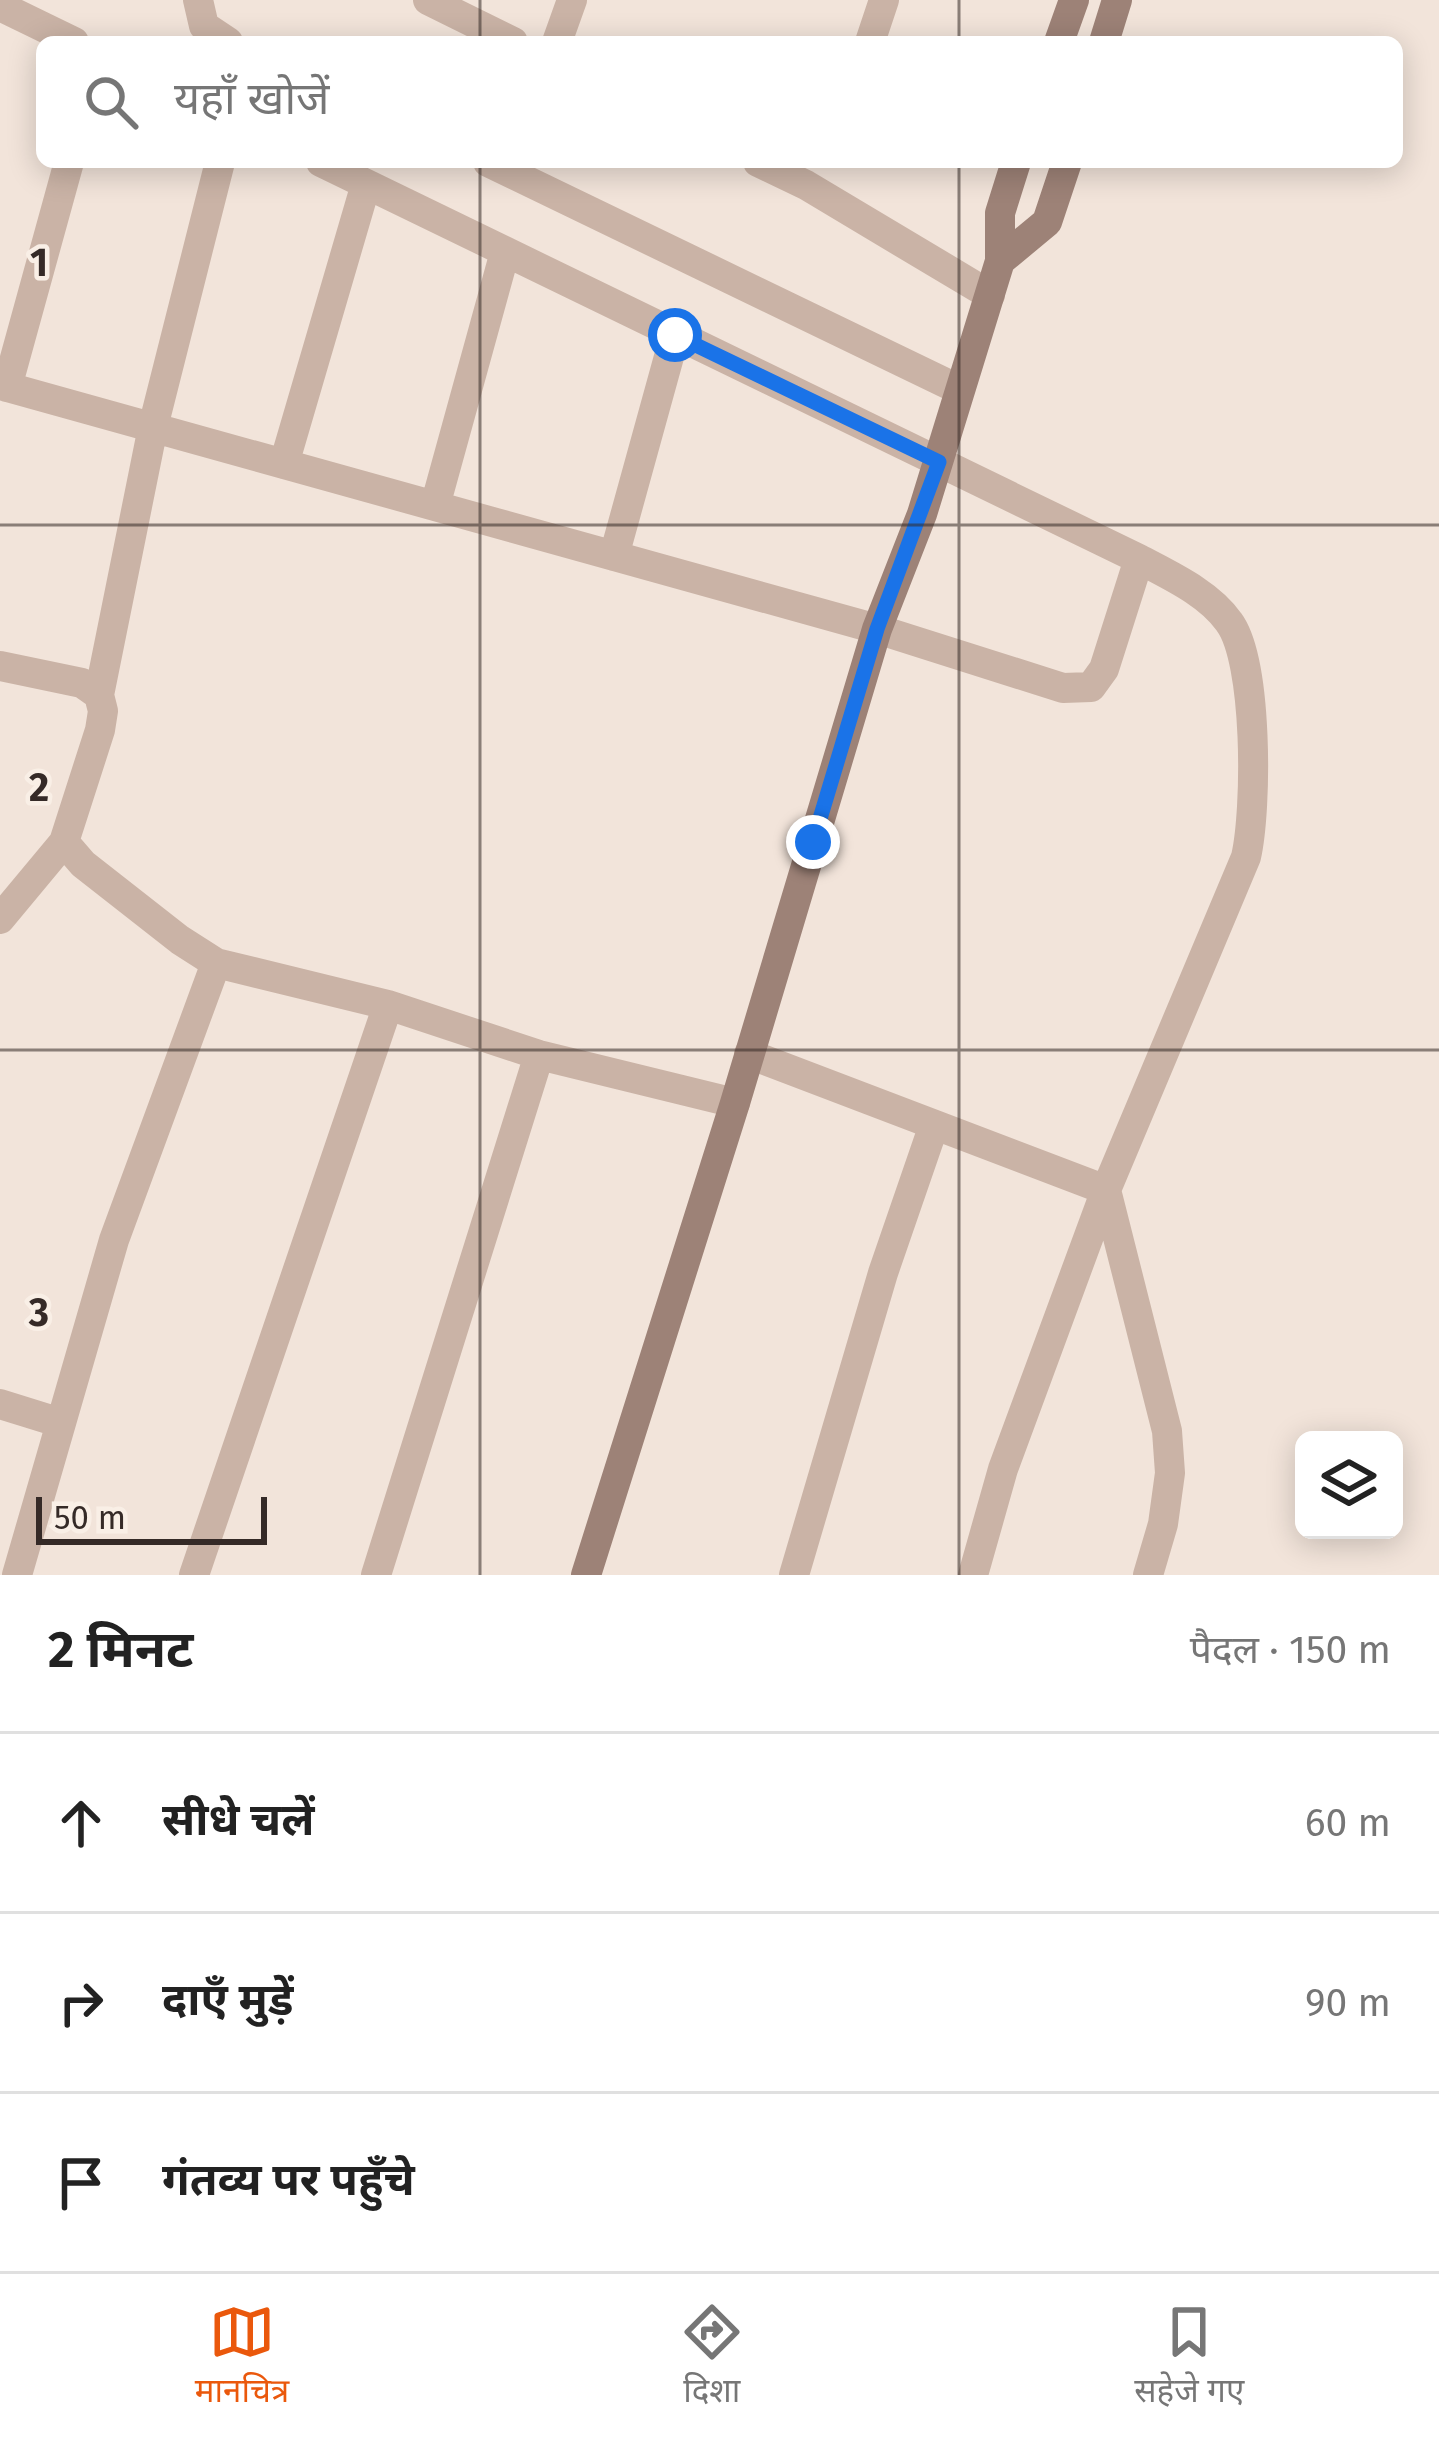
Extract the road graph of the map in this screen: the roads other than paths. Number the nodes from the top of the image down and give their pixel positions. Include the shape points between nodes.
1 (198, 0) edge
2 (428, 0) edge
3 (572, 0) edge
4 (884, 0) edge
5 (1074, 0) edge
6 (1117, 0) edge
7 (0, 6) edge
8 (473, 11) edge
9 (62, 36) edge
10 (219, 36) edge
11 (505, 36) edge
12 (559, 36) edge
13 (872, 36) edge
14 (1061, 36) edge
15 (1106, 36) edge
16 (67, 168) edge
17 (218, 168) edge
18 (333, 168) edge
19 (1014, 168) edge
20 (1065, 168) edge
21 (522, 169) edge
22 (811, 174) edge
23 (366, 184) junction
24 (505, 252) junction
25 (1000, 261) junction
26 (990, 295) junction
27 (675, 335) junction
28 (4, 386) edge
29 (958, 389) junction
30 (153, 427) junction
31 (939, 462) junction
32 (284, 464) junction
33 (435, 506) junction
34 (614, 556) junction
35 (1139, 560) junction
36 (877, 629) junction
37 (0, 666) edge
38 (99, 695) junction
39 (64, 842) junction
40 (0, 919) edge
41 (216, 963) junction
42 (388, 1005) junction
43 (749, 1054) junction
44 (539, 1055) junction
45 (734, 1103) junction
46 (934, 1125) junction
47 (1106, 1190) junction
48 (0, 1404) edge
49 (61, 1423) junction
50 (17, 1575) edge
51 (194, 1575) edge
52 (376, 1575) edge
53 (586, 1575) edge
54 (794, 1575) edge
55 (973, 1575) edge
56 (1148, 1575) edge

1 - 10 street via 204,26
2 - 8 street
3 - 12 street
4 - 13 street
5 - 14 street
6 - 15 street
7 - 9 street
8 - 11 street
16 - 28 street
17 - 30 street
18 - 23 street
19 - 25 street via 1000,213
20 - 25 street via 1047,222
21 - 29 street
22 - 26 street
23 - 24 street
23 - 32 street
24 - 27 street
24 - 33 street
25 - 26 street
26 - 29 street
27 - 31 street
27 - 34 street
28 - 30 street
29 - 31 street
30 - 32 street
30 - 38 street
31 - 35 street
31 - 36 street
32 - 33 street
33 - 34 street
34 - 36 street
35 - 36 street via 1091,687 1063,688
35 - 47 street via 1196,593 1238,635 1252,830 1238,884
36 - 43 street
37 - 38 street via 82,683
38 - 39 street via 100,730
39 - 40 street
39 - 41 street
41 - 42 street
41 - 49 street via 114,1240
42 - 44 street
42 - 51 street
43 - 45 street
43 - 46 street
44 - 45 street
44 - 52 street
45 - 53 street
46 - 47 street
46 - 54 street
47 - 55 street via 1003,1469
47 - 56 street via 1167,1431 1170,1473
48 - 49 street
49 - 50 street

